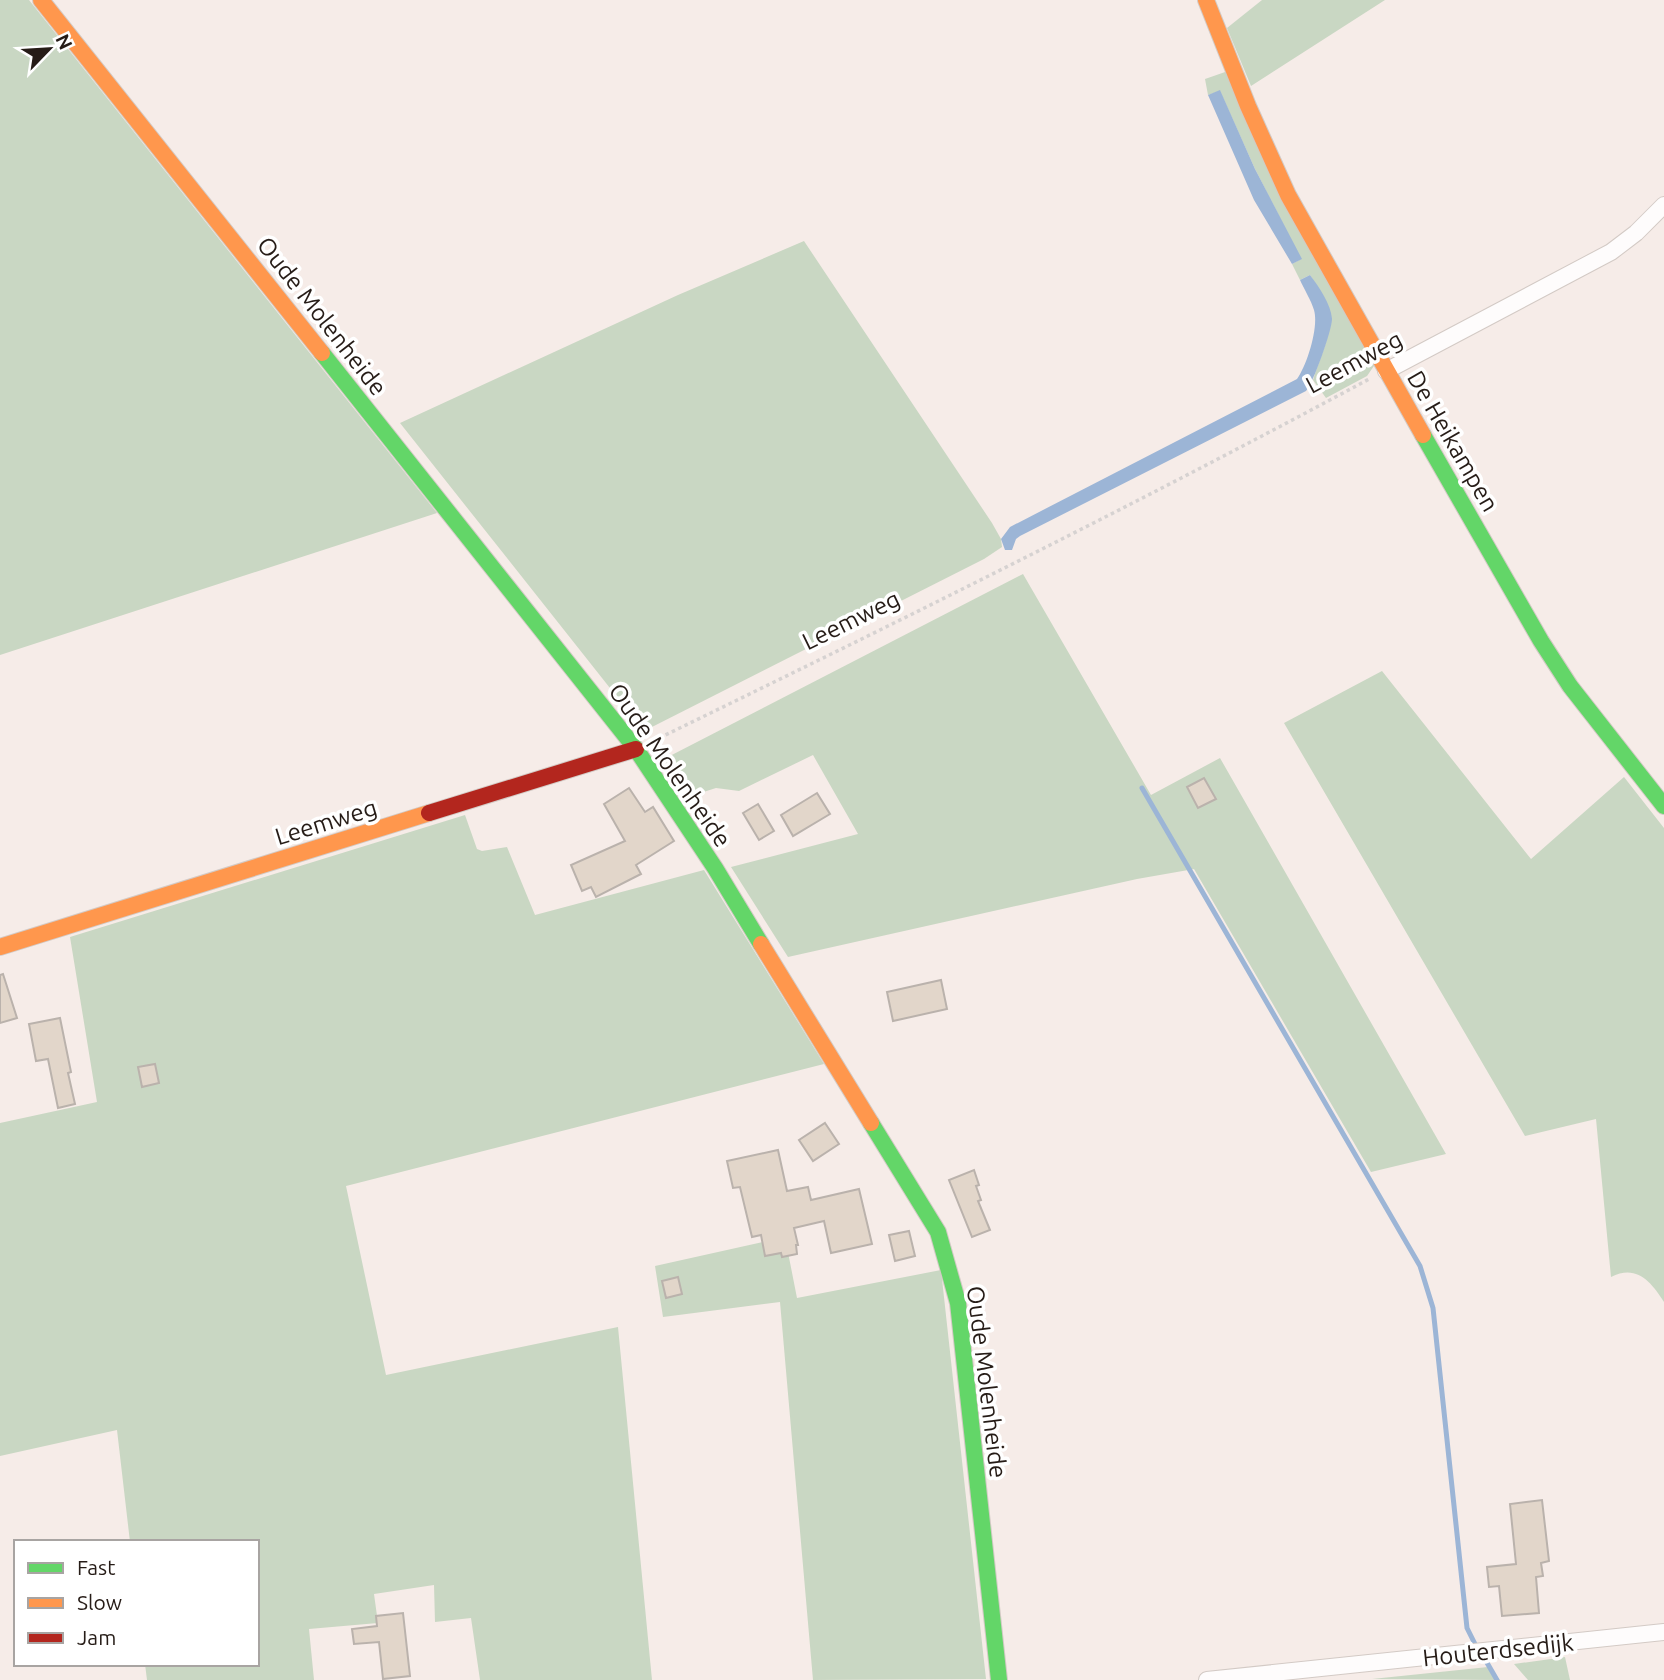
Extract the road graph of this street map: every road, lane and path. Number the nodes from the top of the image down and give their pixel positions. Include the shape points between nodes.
1 (40, 0) edge
2 (1206, 0) edge
3 (1664, 205) edge
4 (1385, 370) junction
5 (635, 749) junction
6 (1664, 806) edge
7 (0, 947) edge
8 (1664, 1632) edge
9 (1357, 1673) edge
10 (999, 1680) edge
11 (1206, 1680) edge

1 - 5 street, Oude Molenheide
2 - 4 street, De Heikampen via 1288,195
3 - 4 street, Leemweg via 1611,252
4 - 5 path, Leemweg via 939,602
4 - 6 street, De Heikampen via 1541,641 1570,686
5 - 7 street, Leemweg
5 - 10 street, Oude Molenheide via 715,868 939,1232 958,1303
8 - 9 street, Houterdsedijk
9 - 11 street, Houterdsedijk

